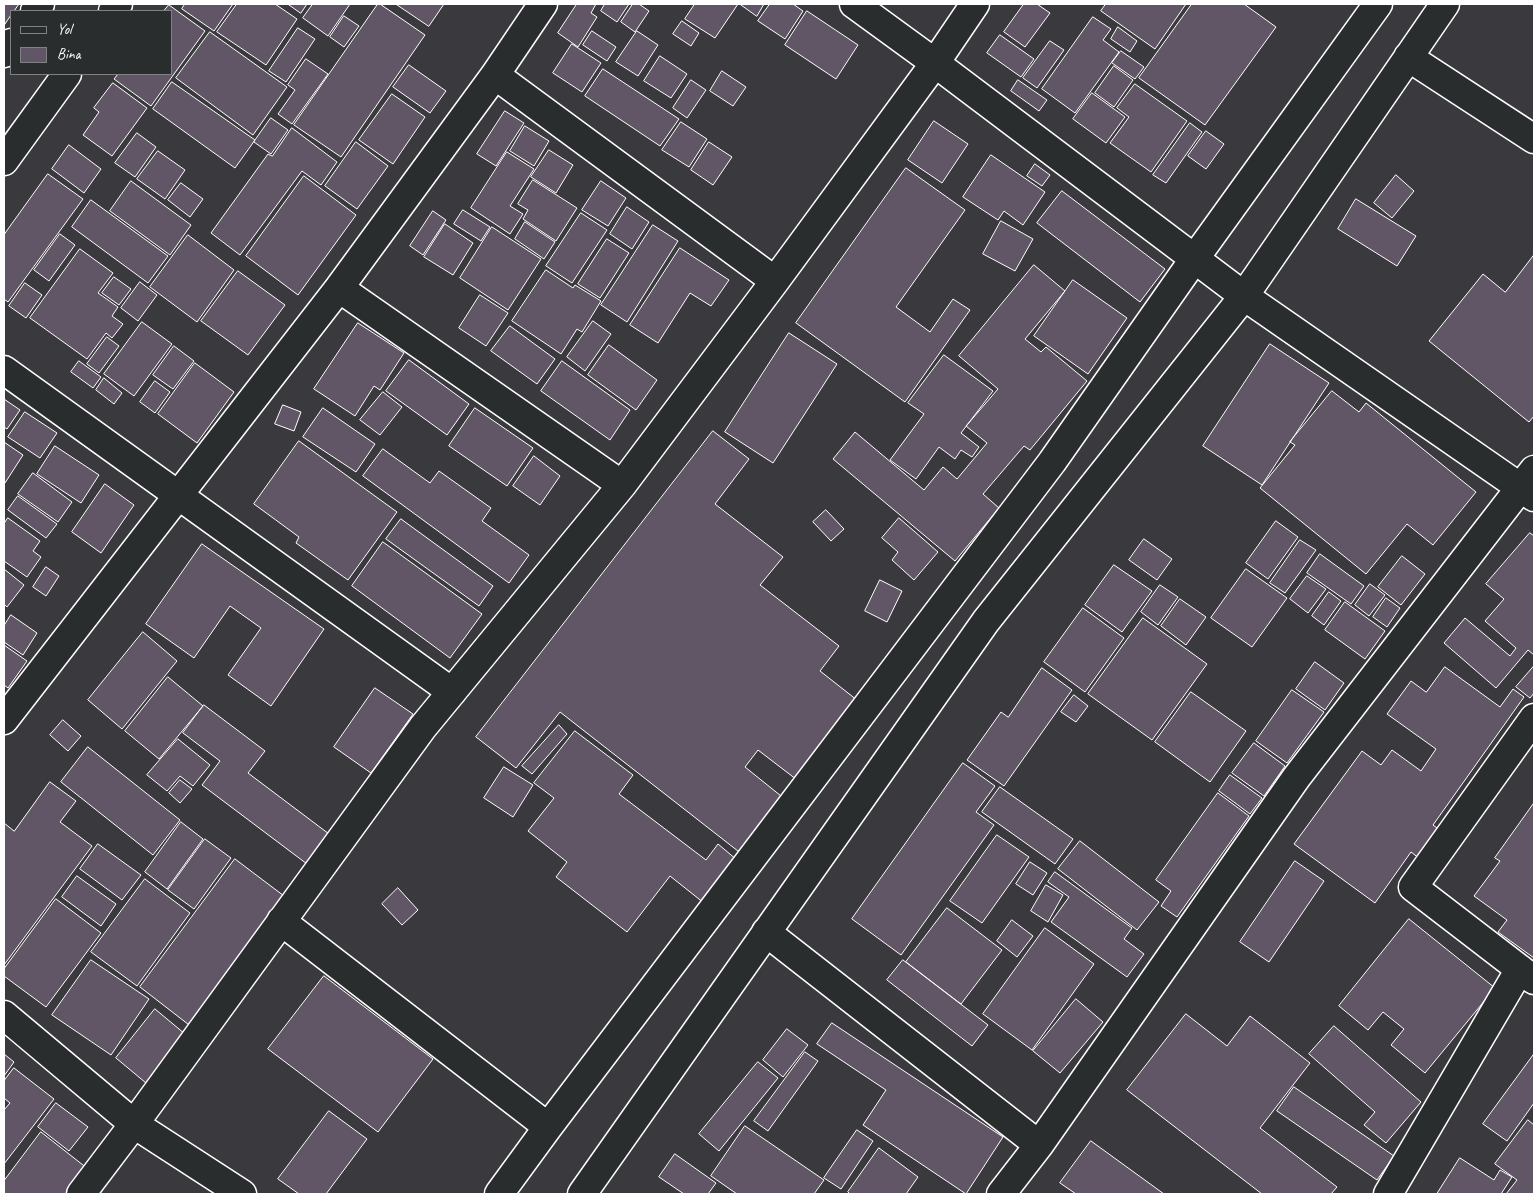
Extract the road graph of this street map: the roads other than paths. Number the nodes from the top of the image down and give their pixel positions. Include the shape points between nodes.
1 (542, 4) edge
2 (854, 4) edge
3 (975, 4) edge
4 (1378, 4) edge
5 (1445, 4) edge
6 (1408, 57) junction
7 (935, 62) junction
8 (66, 75) edge
9 (495, 75) junction
10 (1534, 139) edge
11 (4, 161) edge
12 (1195, 258) junction
13 (775, 281) junction
14 (339, 288) junction
15 (1244, 296) junction
16 (4, 370) edge
17 (622, 485) junction
18 (1530, 485) edge
19 (179, 496) junction
20 (452, 692) junction
21 (4, 720) edge
22 (1532, 726) edge
23 (281, 920) junction
24 (766, 932) junction
25 (1527, 975) edge
26 (4, 1015) edge
27 (134, 1124) junction
28 (548, 1127) junction
29 (1039, 1145) junction
30 (1011, 1191) edge
31 (81, 1194) edge
32 (242, 1194) edge
33 (499, 1194) edge
34 (582, 1194) edge
35 (1390, 1194) edge

1 - 9 street
2 - 7 street
3 - 7 street
4 - 12 street
5 - 6 street
6 - 10 street
6 - 15 street
7 - 12 street
7 - 13 street
8 - 11 street
9 - 13 street
9 - 14 street
12 - 15 street
12 - 28 street via 1052,462
13 - 17 street
14 - 17 street
14 - 19 street
15 - 18 street
15 - 24 street via 986,622
16 - 19 street
17 - 20 street
18 - 29 street via 1296,778
19 - 20 street
19 - 21 street
20 - 23 street
22 - 25 street via 1413,887
23 - 27 street
23 - 28 street
24 - 29 street
24 - 34 street
25 - 35 street
26 - 27 street
27 - 31 street
27 - 32 street
28 - 33 street
29 - 30 street

